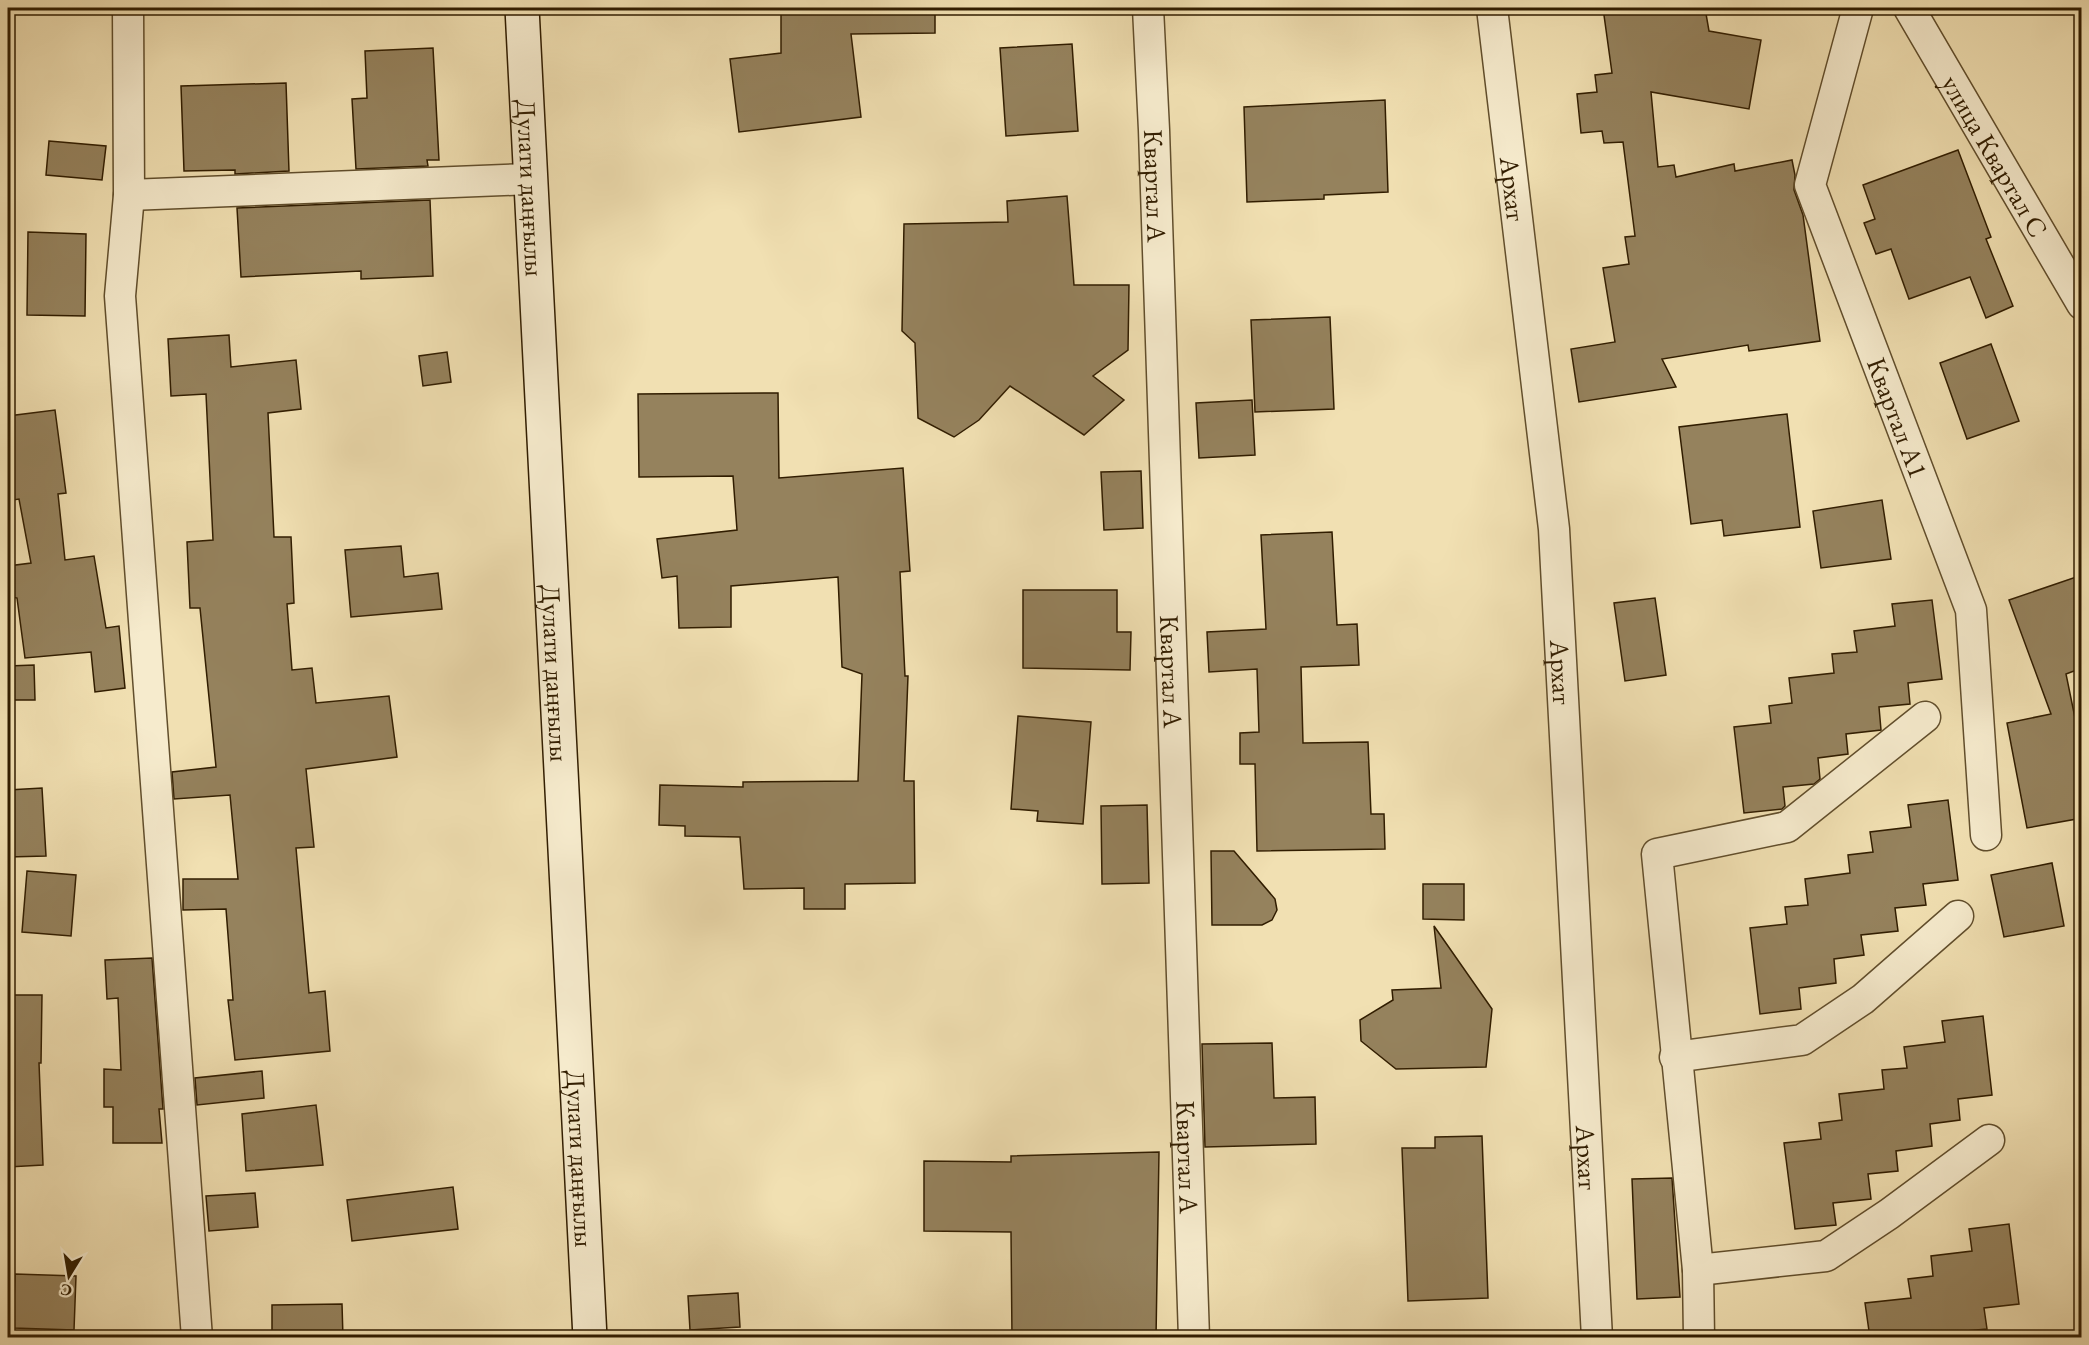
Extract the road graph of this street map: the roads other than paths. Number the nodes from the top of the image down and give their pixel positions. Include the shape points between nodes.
1 (128, 8) edge
2 (522, 8) edge
3 (1148, 8) edge
4 (1492, 8) edge
5 (1858, 8) edge
6 (1909, 8) edge
7 (530, 178) junction
8 (129, 195) junction
9 (2068, 261) edge
10 (2082, 304) edge
11 (1925, 717) dead end
12 (1986, 835) dead end
13 (1958, 916) dead end
14 (1675, 1056) junction
15 (1989, 1140) dead end
16 (1698, 1270) junction
17 (197, 1338) edge
18 (590, 1338) edge
19 (1194, 1338) edge
20 (1597, 1338) edge
21 (1699, 1338) edge

1 - 8 street
2 - 7 main road, Дулати даңғылы
3 - 19 street, Квартал А
4 - 20 street, Архат via 1554,529
5 - 12 street, Квартал А1 via 1810,185 1971,610
6 - 9 street, улица Квартал С
7 - 8 street
7 - 18 main road, Дулати даңғылы
8 - 17 street via 120,296
9 - 10 street, улица Квартал С
11 - 14 street via 1787,827 1657,854
13 - 14 street via 1863,999 1803,1040
14 - 16 street
15 - 16 street via 1826,1256
16 - 21 street

